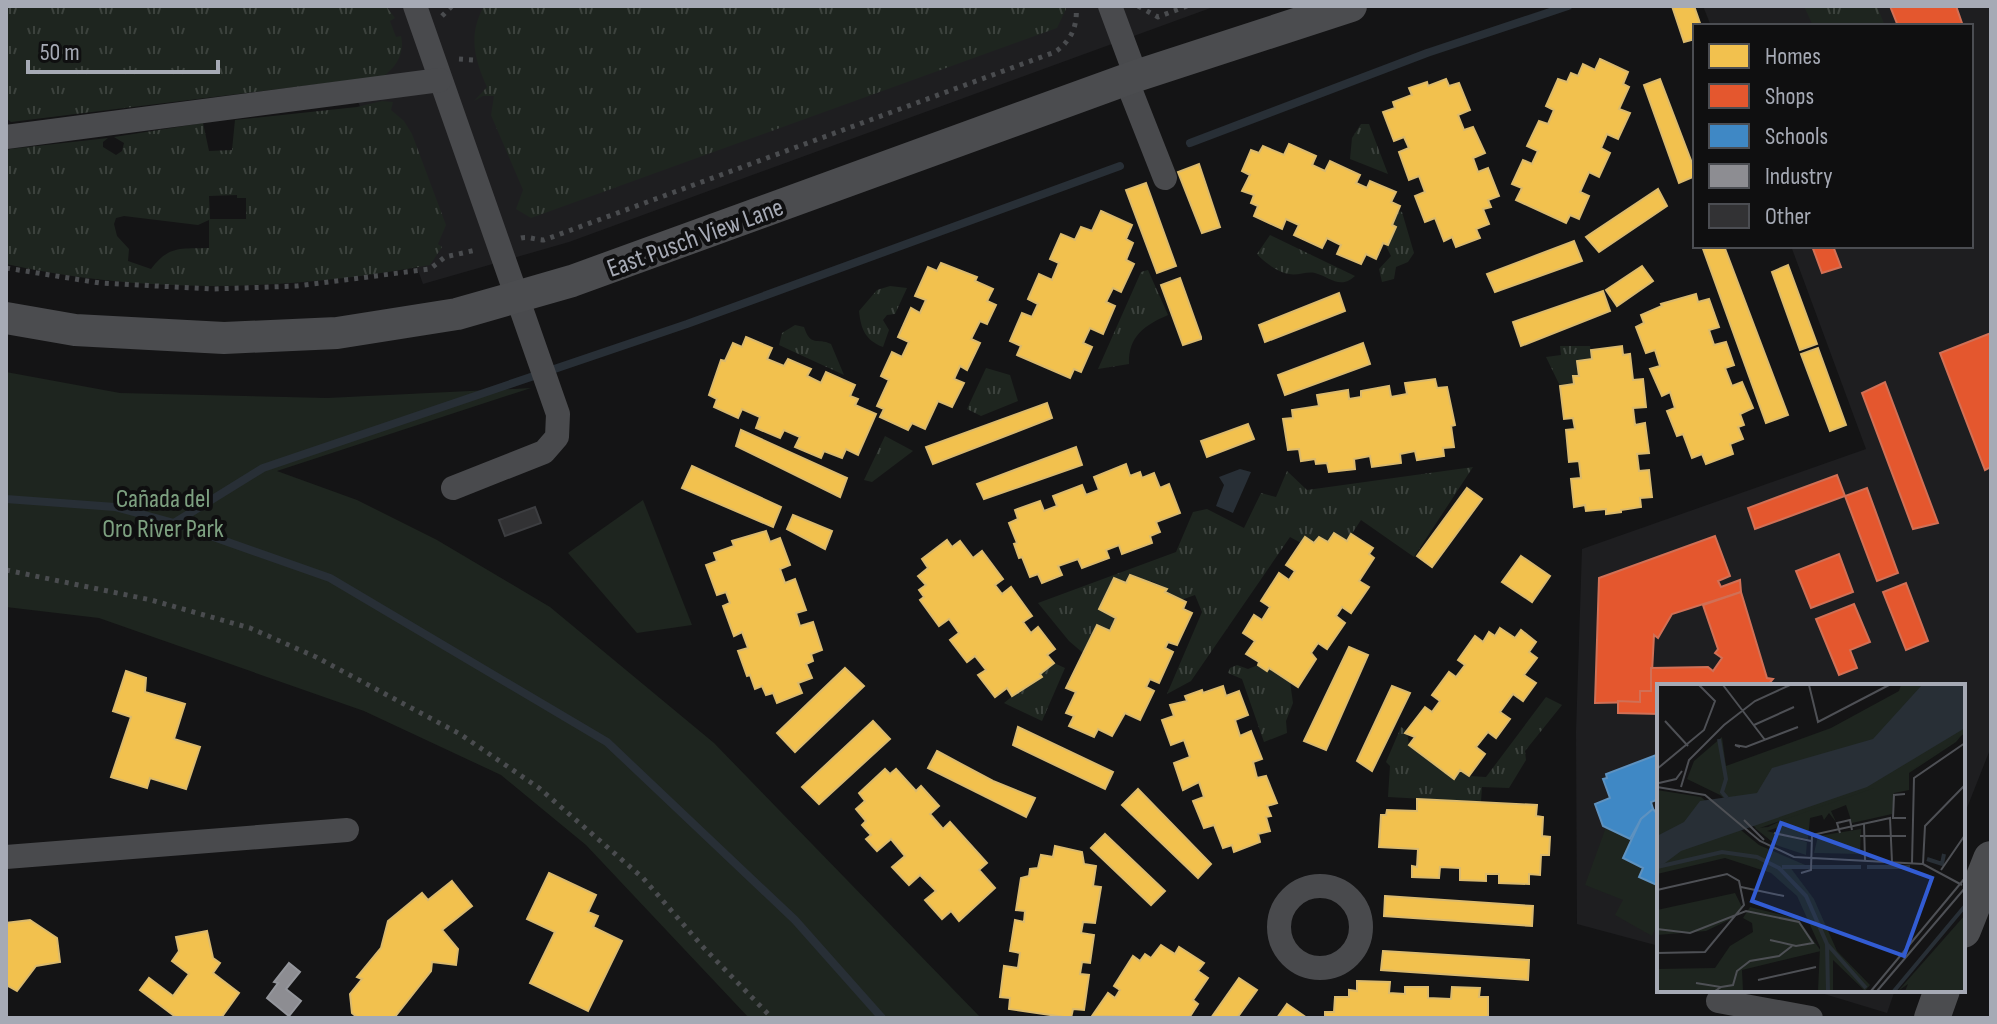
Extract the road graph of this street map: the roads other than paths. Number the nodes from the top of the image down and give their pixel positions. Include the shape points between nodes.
1 (415, 6) edge
2 (1110, 6) edge
3 (1351, 6) edge
4 (1131, 77) junction
5 (440, 80) junction
6 (6, 137) edge
7 (1165, 178) dead end
8 (517, 298) junction
9 (9, 318) edge
10 (453, 488) dead end
11 (347, 830) dead end
12 (6, 857) edge
13 (1991, 859) edge
14 (1965, 925) edge
15 (1941, 992) edge
16 (1738, 1018) edge
17 (1811, 1018) edge
18 (1932, 1018) edge

1 - 5 lane
2 - 4 lane
3 - 4 main road, East Pusch View Lane
4 - 7 lane
4 - 8 main road, East Pusch View Lane
5 - 6 lane
5 - 8 lane
8 - 9 main road, East Pusch View Lane via 383,327 297,336 149,335
8 - 10 lane via 555,399 557,437 544,452
11 - 12 lane
13 - 14 highway
15 - 18 highway
16 - 17 lane via 1718,1001

